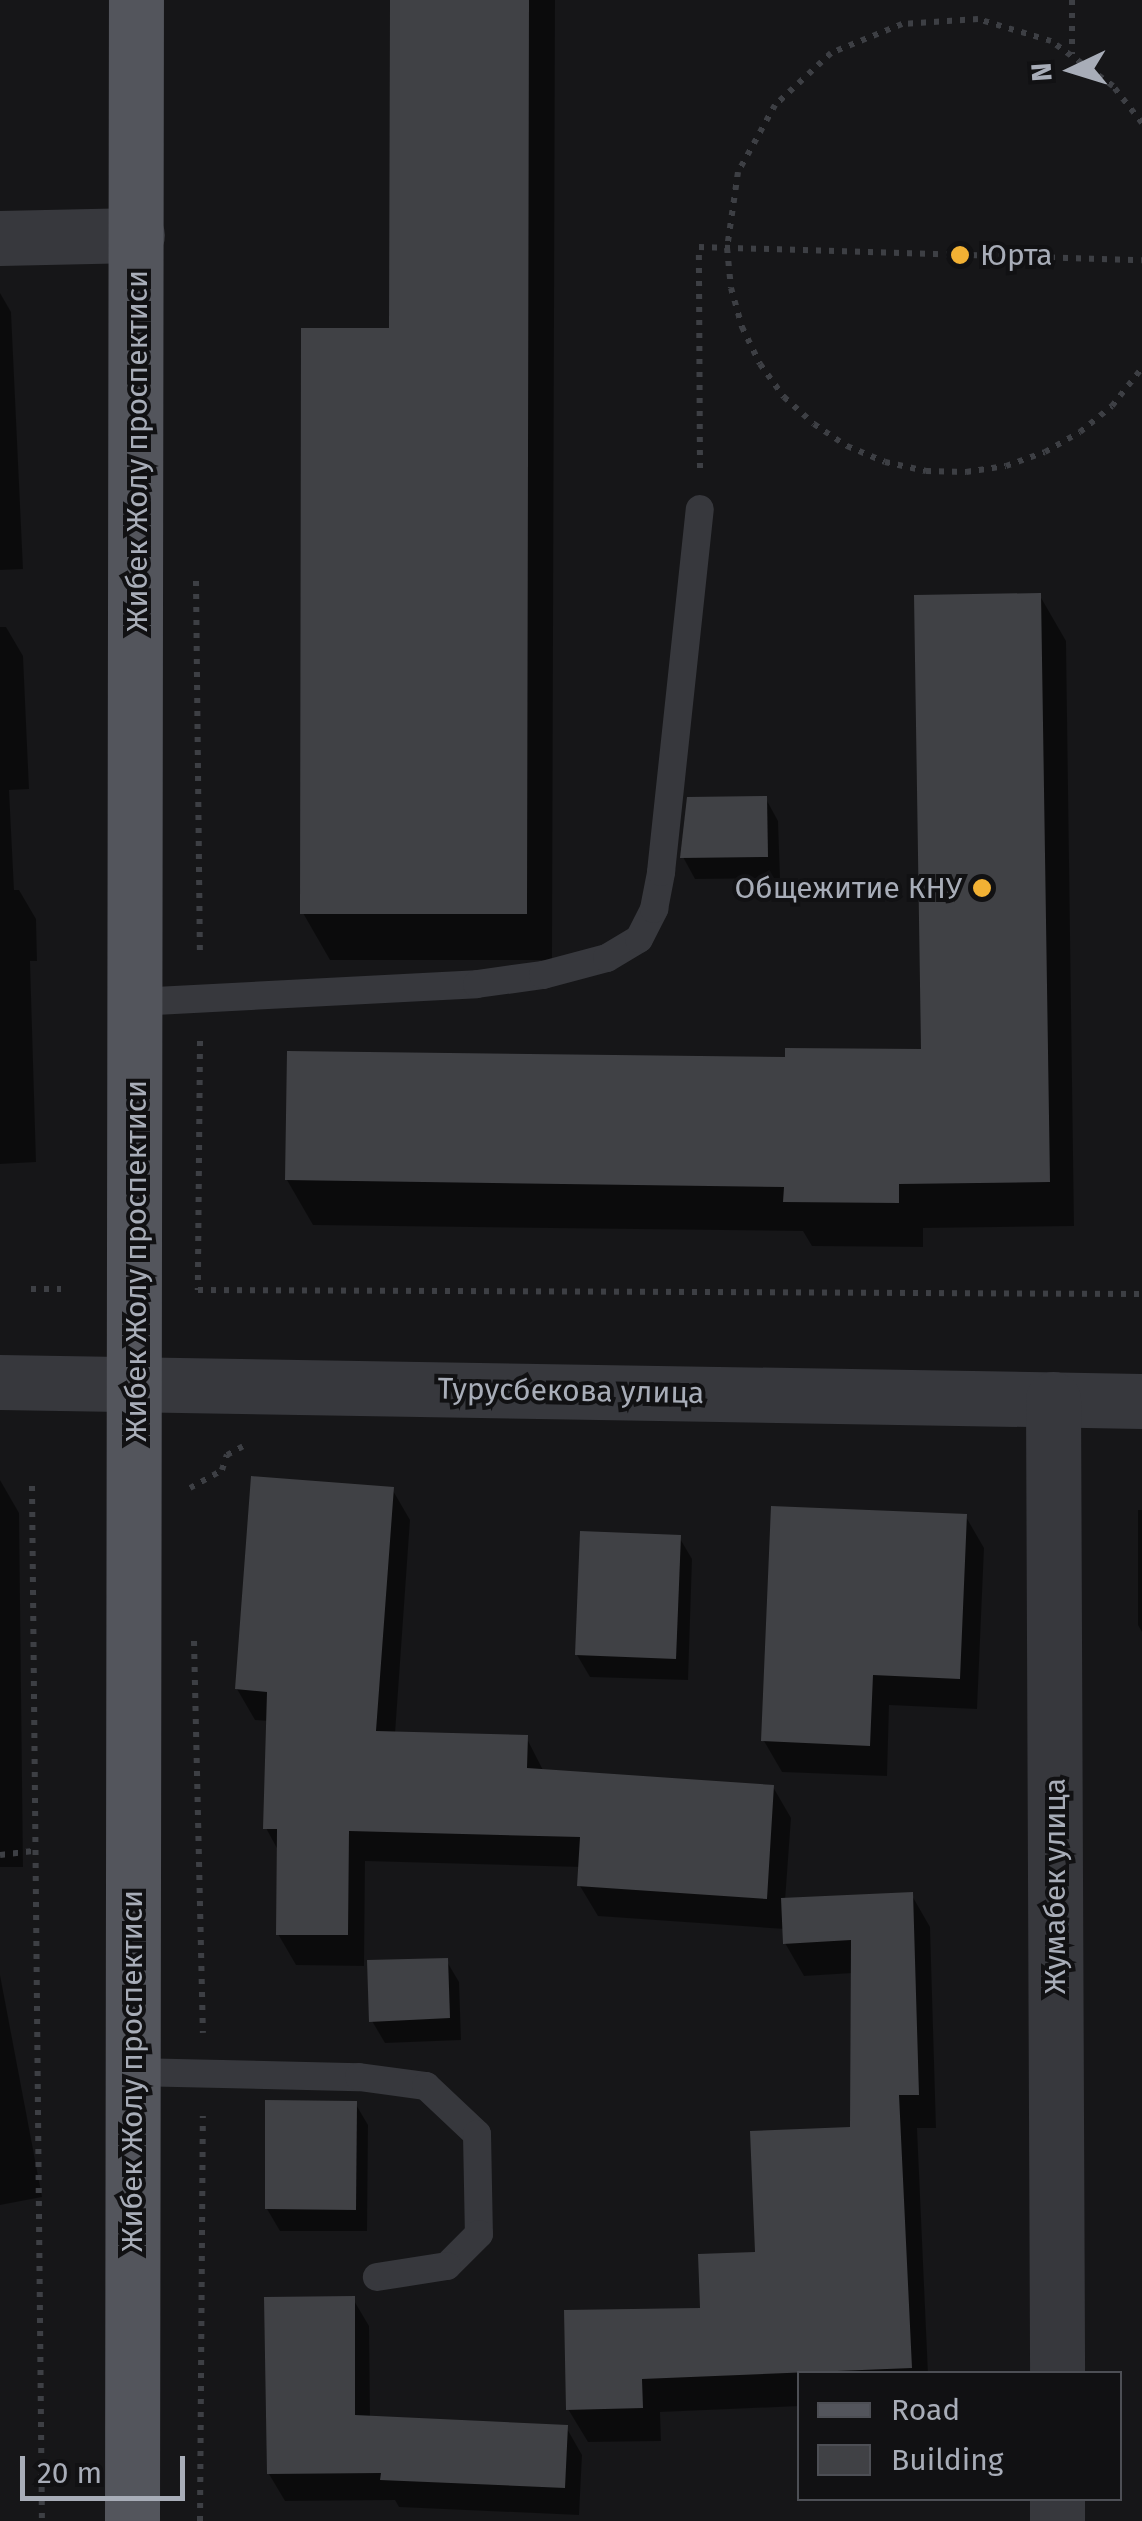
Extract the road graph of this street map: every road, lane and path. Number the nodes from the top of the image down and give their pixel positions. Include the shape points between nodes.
1 (136, 0) edge
2 (1072, 0) edge
3 (1072, 54) junction
4 (1142, 123) edge
5 (137, 235) junction
6 (0, 238) edge
7 (727, 248) junction
8 (1142, 260) edge
9 (1142, 368) edge
10 (700, 509) joint
11 (196, 566) dead end
12 (200, 999) junction
13 (136, 1002) junction
14 (31, 1289) dead end
15 (61, 1289) dead end
16 (1142, 1294) edge
17 (0, 1382) edge
18 (135, 1384) junction
19 (1053, 1399) junction
20 (1142, 1401) edge
21 (254, 1446) dead end
22 (32, 1486) dead end
23 (191, 1506) dead end
24 (193, 1624) dead end
25 (34, 1851) junction
26 (0, 1855) edge
27 (132, 2072) junction
28 (204, 2074) junction
29 (377, 2277) dead end
30 (1057, 2371) edge
31 (42, 2521) edge
32 (132, 2521) edge
33 (200, 2521) edge

1 - 5 main road, Жибек Жолу проспектиси
2 - 3 path
3 - 4 path via 1113,86
3 - 7 path via 1015,28 940,19 884,30 831,54 775,105 754,137 738,172
5 - 6 street
5 - 13 main road, Жибек Жолу проспектиси
7 - 8 path
7 - 9 path via 742,327 776,386 814,424 886,462 966,472 1045,452 1112,406
7 - 10 path via 699,247
10 - 12 lane via 661,872 639,940 607,958 510,980
11 - 12 path
12 - 13 lane
12 - 16 path via 198,1290
13 - 18 main road, Жибек Жолу проспектиси
14 - 15 path
17 - 18 street, Турусбекова улица
18 - 19 street, Турусбекова улица
18 - 27 main road, Жибек Жолу проспектиси
19 - 20 street, Турусбекова улица
19 - 30 street, Жумабек улица
21 - 23 path via 239,1446 222,1470 190,1487
22 - 25 path
24 - 28 path
25 - 26 path
25 - 31 path
27 - 28 lane
27 - 32 main road, Жибек Жолу проспектиси
28 - 29 lane via 360,2077 426,2086 477,2134 479,2234 447,2266
28 - 33 path

